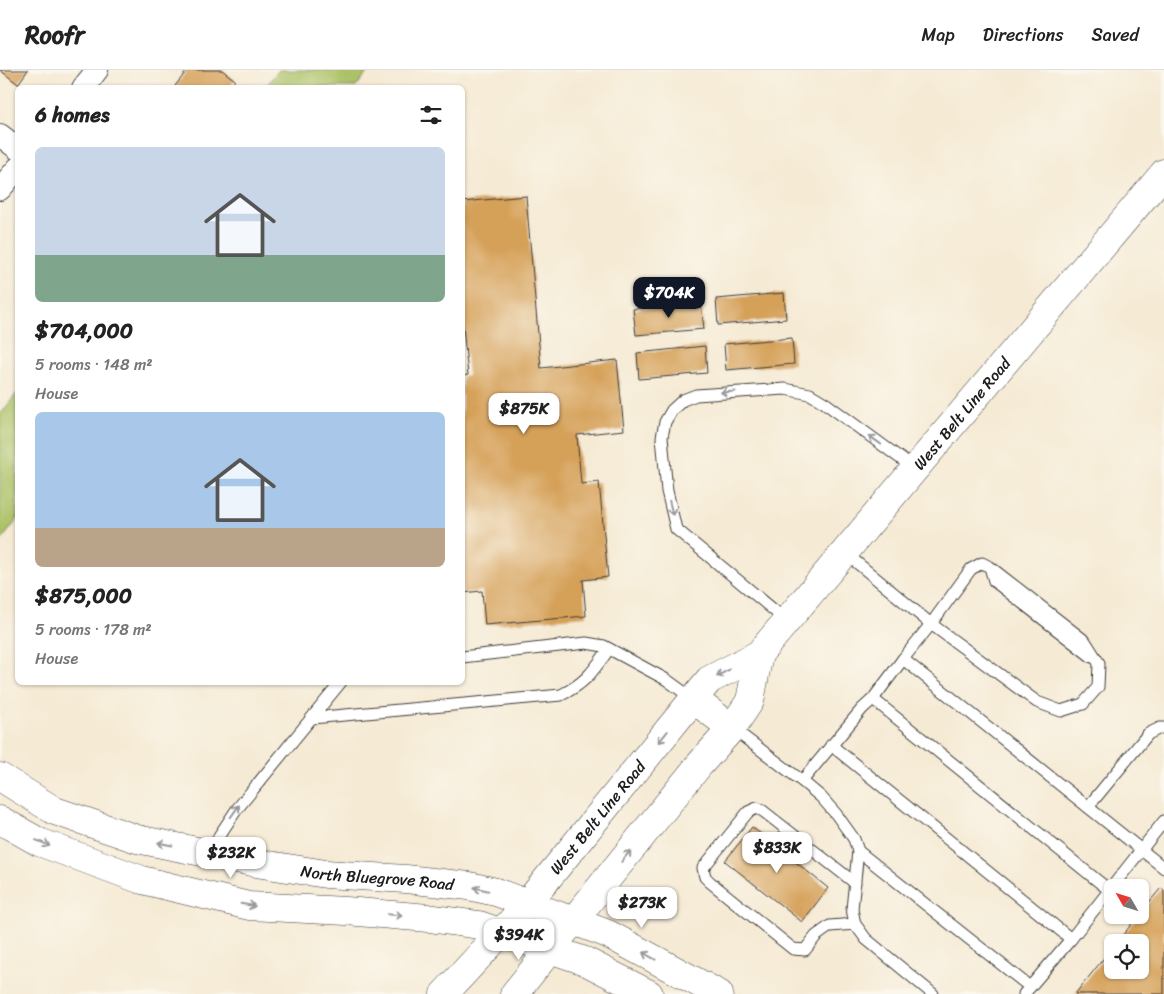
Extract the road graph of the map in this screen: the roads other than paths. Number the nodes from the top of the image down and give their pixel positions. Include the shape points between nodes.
1 (97, 70) edge
2 (85, 85) edge
3 (0, 135) edge
4 (15, 147) edge
5 (15, 172) edge
6 (1164, 173) edge
7 (0, 189) edge
8 (914, 469) junction
9 (844, 552) junction
10 (787, 621) junction
11 (931, 624) junction
12 (609, 649) junction
13 (759, 654) junction
14 (465, 657) edge
15 (903, 659) junction
16 (339, 685) edge
17 (693, 699) junction
18 (873, 699) junction
19 (312, 718) junction
20 (732, 728) junction
21 (1164, 728) edge
22 (831, 745) junction
23 (0, 777) edge
24 (802, 782) junction
25 (1088, 807) junction
26 (0, 820) edge
27 (1164, 821) edge
28 (1141, 850) junction
29 (858, 851) junction
30 (214, 855) junction
31 (1164, 868) edge
32 (1118, 879) edge
33 (855, 883) junction
34 (1104, 886) edge
35 (206, 895) junction
36 (1104, 896) edge
37 (527, 904) junction
38 (573, 921) junction
39 (855, 924) junction
40 (501, 933) junction
41 (1070, 938) junction
42 (550, 949) junction
43 (1027, 991) edge
44 (444, 994) edge
45 (514, 994) edge
46 (650, 994) edge
47 (719, 994) edge
48 (933, 994) edge

1 - 2 street
3 - 4 street
5 - 7 street
6 - 8 main road, West Belt Line Road
8 - 9 main road, West Belt Line Road
8 -> 10 lane via 810,394 785,389 696,395 683,400 672,410 662,437 667,491 676,529
9 - 10 main road, West Belt Line Road
9 - 11 lane
10 - 13 main road, West Belt Line Road
11 - 11 lane via 971,569 982,563 990,567 994,581 1099,663 1098,687 1083,704 1061,711 1037,702
11 - 15 lane
12 - 14 lane via 586,643
12 - 17 lane via 667,680
12 - 19 lane via 586,680 561,695
13 -> 17 main road, West Belt Line Road via 708,680
13 - 20 main road, West Belt Line Road via 750,701
15 - 18 lane
15 - 25 lane
16 - 19 lane
17 - 20 main road
17 -> 37 main road, West Belt Line Road
18 - 22 lane
18 - 34 lane
30 -> 19 lane via 219,836 236,809
20 - 24 lane
38 -> 20 main road, West Belt Line Road
21 - 25 lane via 1148,734
22 - 24 lane
22 - 41 lane
30 -> 23 main road, North Bluegrove Road via 137,839 55,810
24 - 29 lane via 836,814 854,839
25 - 28 lane
26 -> 35 main road via 39,842 142,880
27 - 28 lane
28 - 31 lane
28 - 32 lane
29 - 33 lane
29 - 43 lane
30 - 35 main road
37 -> 30 main road, North Bluegrove Road via 470,886 326,874
33 - 39 lane via 852,909
33 - 39 lane via 756,808 748,812 703,868 710,882 793,949 805,950 830,926
35 -> 40 main road via 249,906 428,918 479,925
36 - 41 lane
37 - 38 main road, North Bluegrove Road
37 - 40 main road, West Belt Line Road
38 - 42 main road, West Belt Line Road
47 -> 38 main road, North Bluegrove Road via 608,934
39 - 48 lane via 866,939
40 - 42 main road
40 - 44 main road, West Belt Line Road
41 - 43 lane
42 - 45 main road, West Belt Line Road
42 - 46 main road via 585,961

